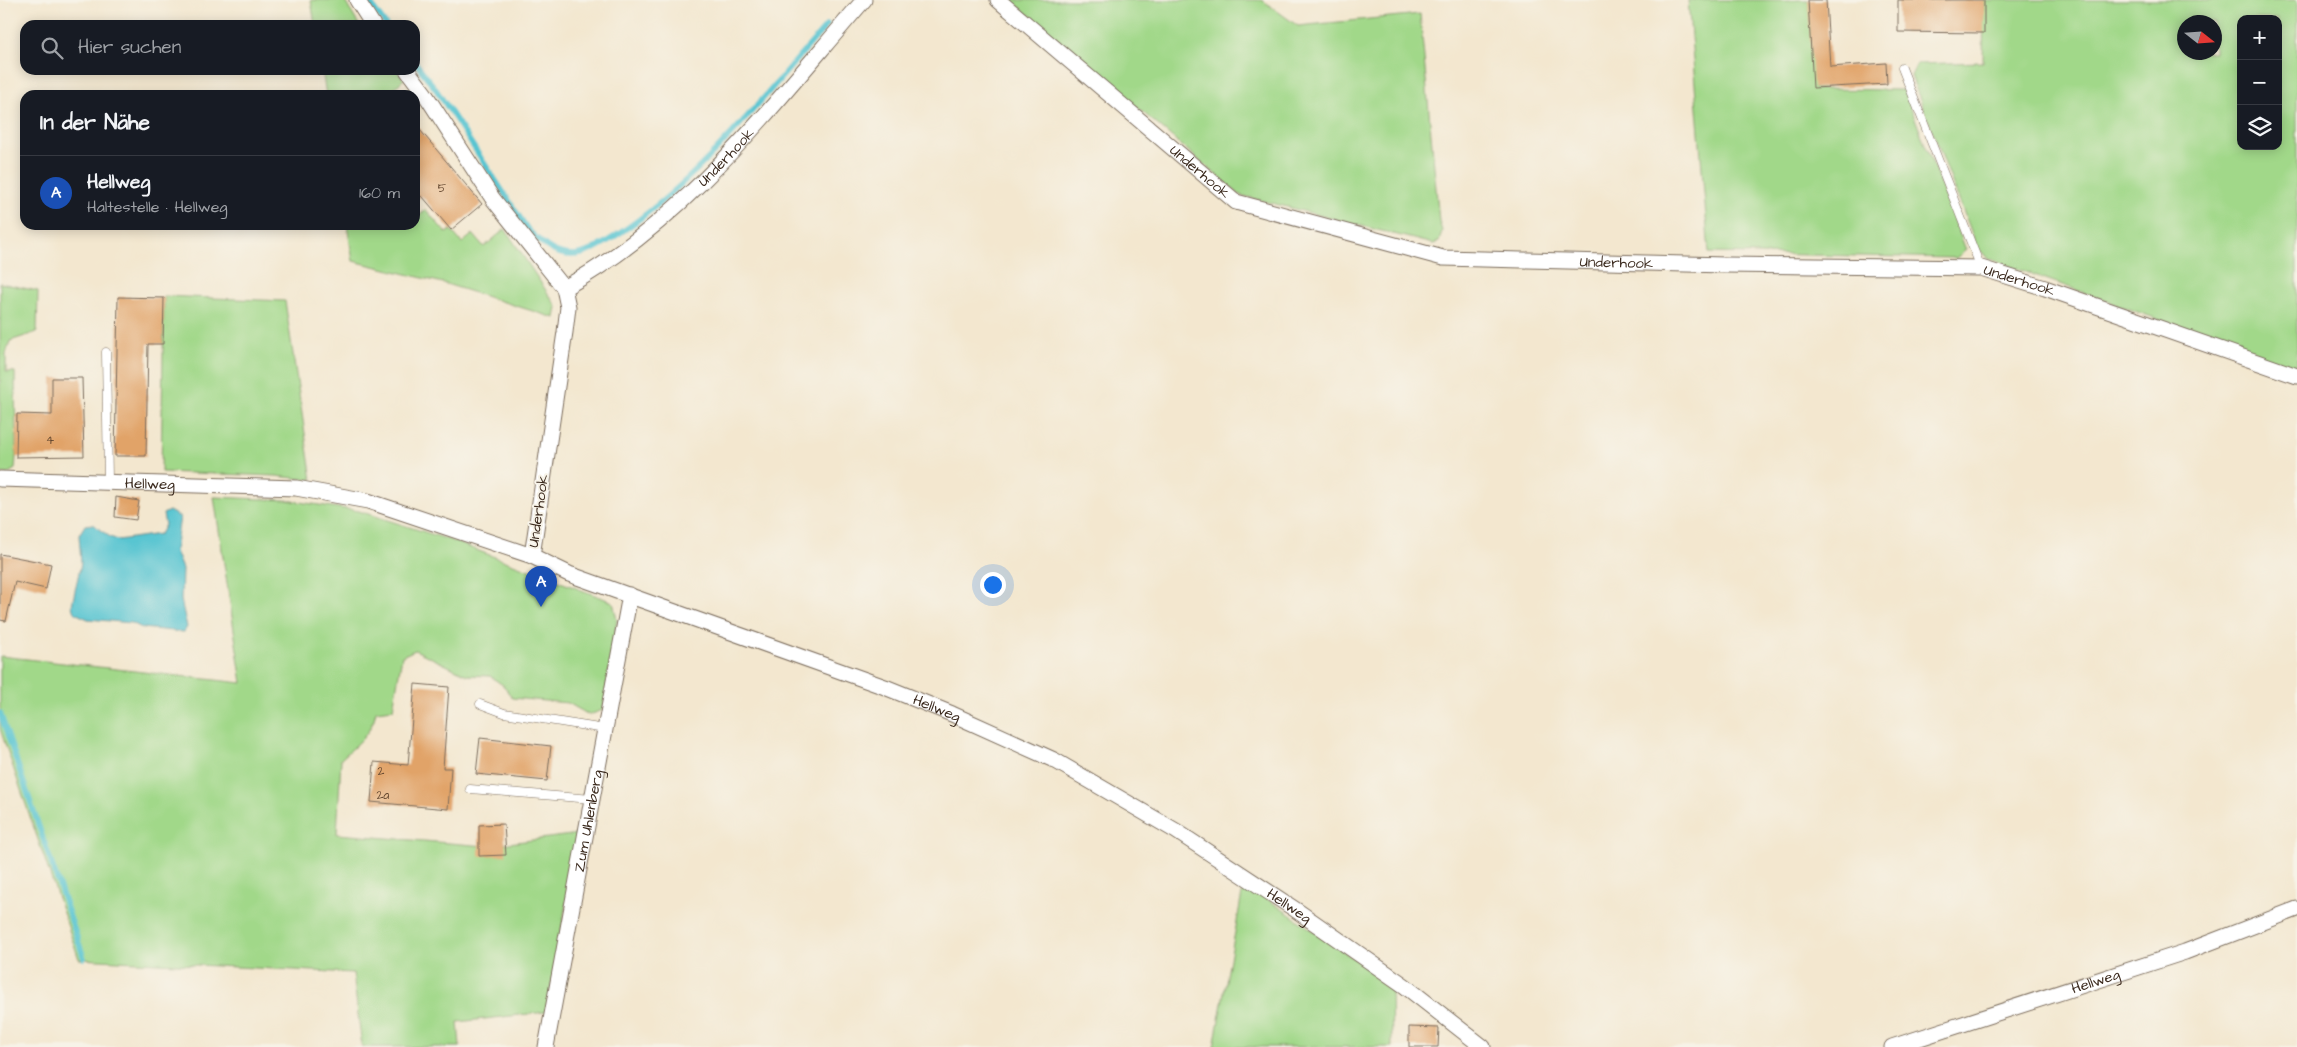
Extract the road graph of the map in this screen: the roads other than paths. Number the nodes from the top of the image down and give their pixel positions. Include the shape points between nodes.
1 (357, 0) edge
2 (864, 0) edge
3 (998, 0) edge
4 (370, 20) edge
5 (1902, 68) dead end
6 (411, 75) edge
7 (1981, 268) junction
8 (564, 288) junction
9 (106, 352) dead end
10 (2297, 376) edge
11 (0, 479) edge
12 (108, 482) junction
13 (532, 556) junction
14 (630, 595) junction
15 (480, 704) dead end
16 (605, 729) junction
17 (470, 789) dead end
18 (592, 799) junction
19 (2297, 909) edge
20 (546, 1047) edge
21 (1482, 1047) edge
22 (1892, 1047) edge

1 - 4 street
2 - 8 street, Underhook via 730,153 685,199 588,275
3 - 7 street, Underhook via 1236,202 1443,258
5 - 7 lane
6 - 8 street via 493,199
7 - 10 street, Underhook
8 - 13 street, Underhook via 568,307 566,332
9 - 12 lane
11 - 12 street, Hellweg
12 - 13 street, Hellweg via 296,488 368,501
13 - 14 street, Hellweg via 569,574
14 - 16 street, Zum Uhlenberg
14 - 21 street, Hellweg via 885,687 1054,760 1176,831 1296,910 1405,986
15 - 16 lane via 504,713
16 - 18 street, Zum Uhlenberg
17 - 18 lane
18 - 20 street, Zum Uhlenberg
19 - 22 street, Hellweg via 2185,952

